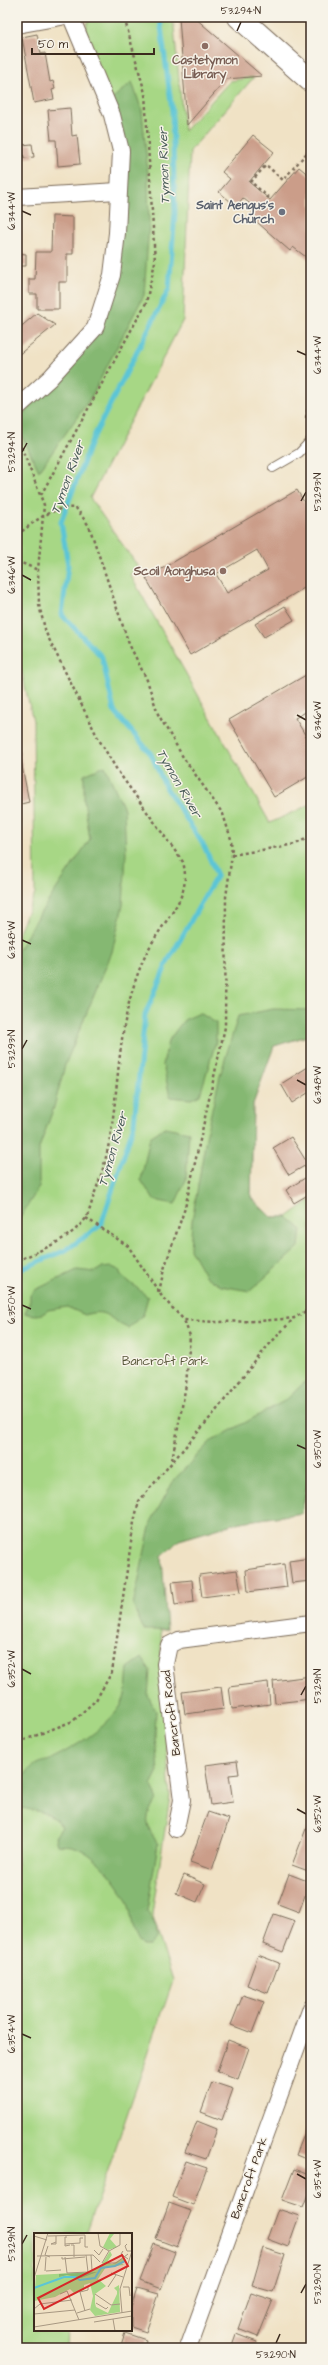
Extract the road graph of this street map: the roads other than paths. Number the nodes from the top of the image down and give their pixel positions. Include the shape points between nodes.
1 (61, 17) edge
2 (71, 17) edge
3 (239, 17) edge
4 (17, 25) edge
5 (311, 81) edge
6 (118, 191) junction
7 (17, 197) edge
8 (19, 406) dead end
9 (311, 440) edge
10 (273, 468) dead end
11 (311, 1623) edge
12 (176, 1829) dead end
13 (311, 2008) edge
14 (188, 2348) edge

1 - 4 street
2 - 6 street via 112,115 121,151
3 - 5 street
6 - 7 street
6 - 8 street via 118,232 112,275 95,328 50,378
9 - 10 lane via 299,452
11 - 12 street, Bancroft Road via 179,1640 169,1645 165,1664 182,1800
13 - 14 street, Bancroft Park

